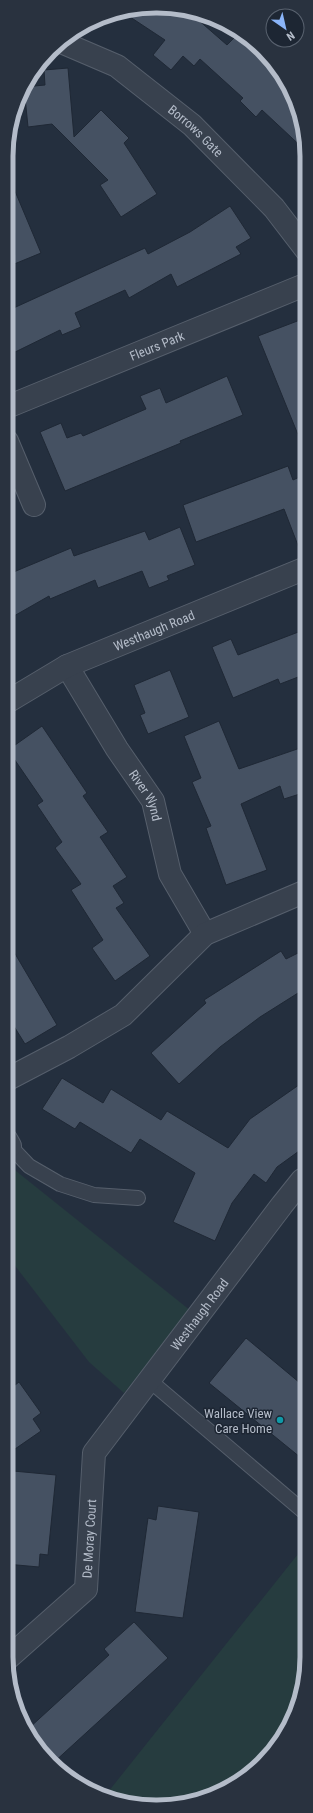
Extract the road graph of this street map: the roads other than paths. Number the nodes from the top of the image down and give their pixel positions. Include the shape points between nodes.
1 (67, 45) edge
2 (300, 242) edge
3 (300, 287) edge
4 (13, 405) edge
5 (13, 455) edge
6 (34, 505) dead end
7 (300, 570) edge
8 (67, 666) junction
9 (13, 698) edge
10 (300, 894) edge
11 (205, 934) junction
12 (13, 1076) edge
13 (13, 1148) edge
14 (300, 1182) edge
15 (138, 1198) dead end
16 (149, 1380) junction
17 (94, 1453) joint
18 (300, 1507) edge
19 (13, 1654) edge

1 - 2 street, Borrows Gate via 117,66 192,125 274,208
3 - 4 street, Fleurs Park
5 - 6 street
7 - 8 street, Westhaugh Road
8 - 9 street, Westhaugh Road
8 - 11 street, River Wynd via 117,749 153,801 170,874
10 - 11 street
11 - 12 street via 123,1015
13 - 15 lane via 29,1166 60,1184 94,1195
14 - 16 street, Westhaugh Road
16 - 17 street, Westhaugh Road
16 - 18 lane
17 - 19 street, De Moray Court via 86,1589

